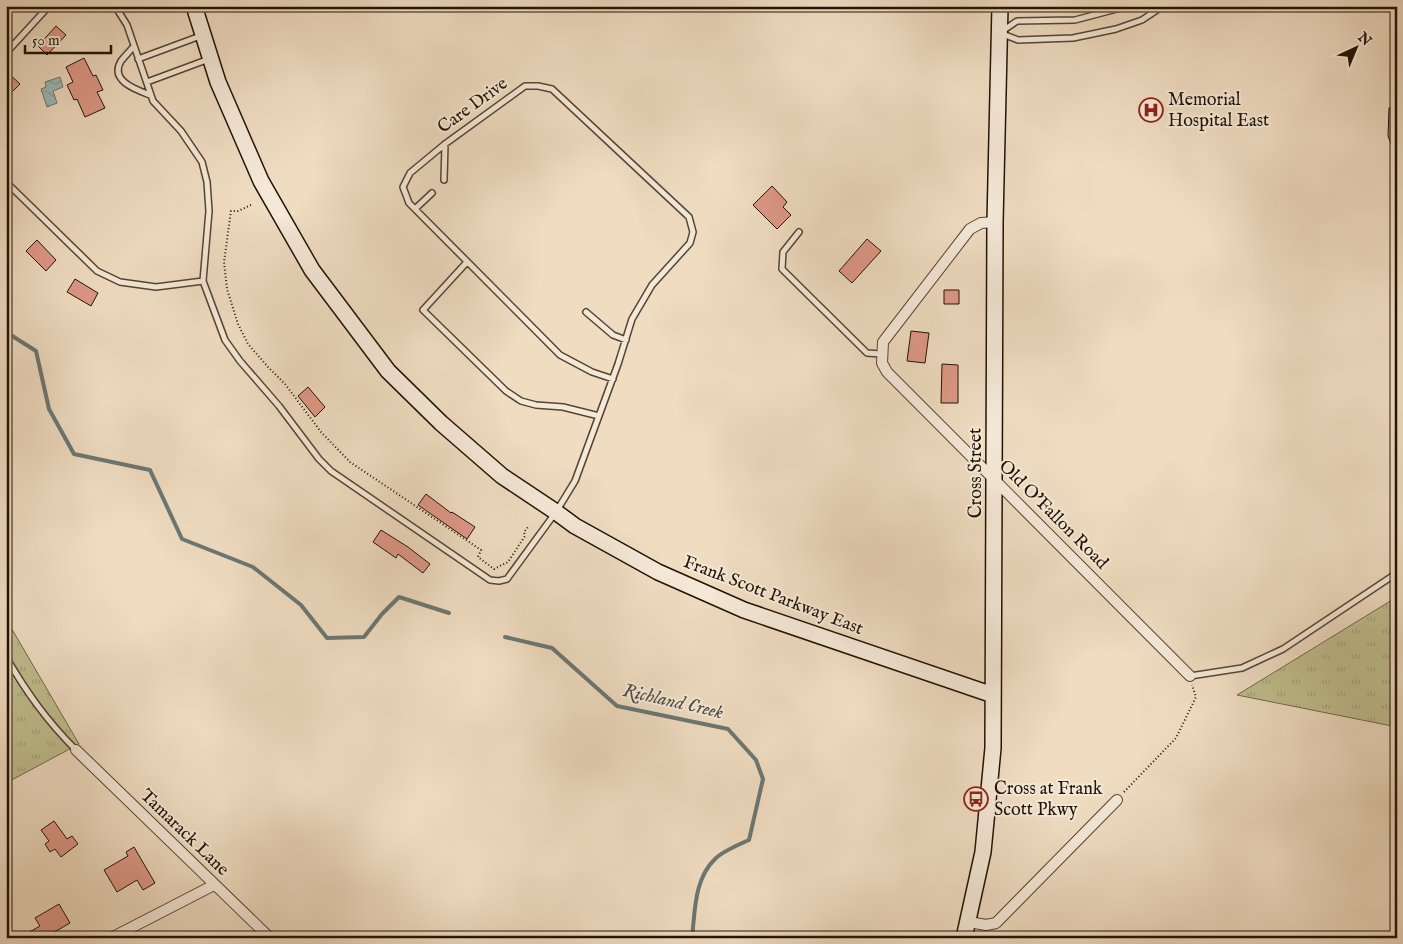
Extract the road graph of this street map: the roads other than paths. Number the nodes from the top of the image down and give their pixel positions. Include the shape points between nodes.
1 (49, 6) edge
2 (115, 6) edge
3 (194, 6) edge
4 (1000, 6) edge
5 (1128, 6) edge
6 (1163, 6) edge
7 (1000, 33) junction
8 (203, 35) junction
9 (134, 46) junction
10 (6, 53) edge
11 (210, 58) junction
12 (138, 59) junction
13 (146, 82) junction
14 (150, 95) junction
15 (444, 144) junction
16 (444, 180) dead end
17 (6, 182) edge
18 (432, 193) dead end
19 (415, 209) junction
20 (995, 222) junction
21 (799, 232) dead end
22 (467, 262) junction
23 (203, 281) junction
24 (586, 312) dead end
25 (626, 340) junction
26 (881, 354) junction
27 (613, 379) junction
28 (599, 416) junction
29 (995, 480) junction
30 (556, 512) junction
31 (1397, 573) edge
32 (6, 657) edge
33 (1190, 676) joint
34 (993, 695) junction
35 (76, 750) joint
36 (1117, 800) road end
37 (214, 885) junction
38 (969, 922) junction
39 (111, 938) edge
40 (270, 938) edge
41 (964, 938) edge

1 - 10 lane
2 - 9 lane
3 - 8 main road, Frank Scott Parkway East
4 - 7 main road, Cross Street
5 - 7 lane via 1075,20 1017,21
6 - 7 lane via 1142,20 1073,38 1018,40
7 - 20 main road, Cross Street
8 - 11 main road, Frank Scott Parkway East
8 - 12 lane
9 - 12 lane
9 - 14 lane via 120,63 119,72 129,88
11 - 13 lane
11 - 30 main road, Frank Scott Parkway East via 261,181 312,270 388,371 502,476
12 - 13 lane
13 - 14 lane
14 - 23 lane via 202,162 210,210
15 - 16 lane
15 - 19 lane, Care Drive via 410,173 403,187 409,204
15 - 25 lane, Care Drive via 525,86 552,89 689,218 693,232 690,243 652,285 632,319
17 - 23 lane via 97,271 120,282 156,287
18 - 19 lane
19 - 22 lane, Care Drive
20 - 26 street via 982,223 970,229 883,342
20 - 29 main road, Cross Street
21 - 26 lane via 783,252 782,269 867,353
22 - 27 lane, Care Drive via 560,355
22 - 28 lane via 423,310 506,391 521,401
23 - 30 lane, Care Drive via 225,340 319,459 331,471 490,580 508,579
24 - 25 lane via 613,336
25 - 27 lane, Care Drive
26 - 29 street, Old O'Fallon Road via 887,372
27 - 28 lane, Care Drive
28 - 30 lane, Care Drive via 575,481
29 - 33 street, Old O'Fallon Road
29 - 34 main road, Cross Street
30 - 34 main road, Frank Scott Parkway East via 658,572 744,610
31 - 33 lane via 1283,649 1242,668
32 - 35 lane via 47,720
34 - 38 main road, Cross Street via 993,748 983,852
35 - 37 street, Tamarack Lane
36 - 38 street via 996,923
37 - 39 street
37 - 40 street, Tamarack Lane
38 - 41 main road, Cross Street

